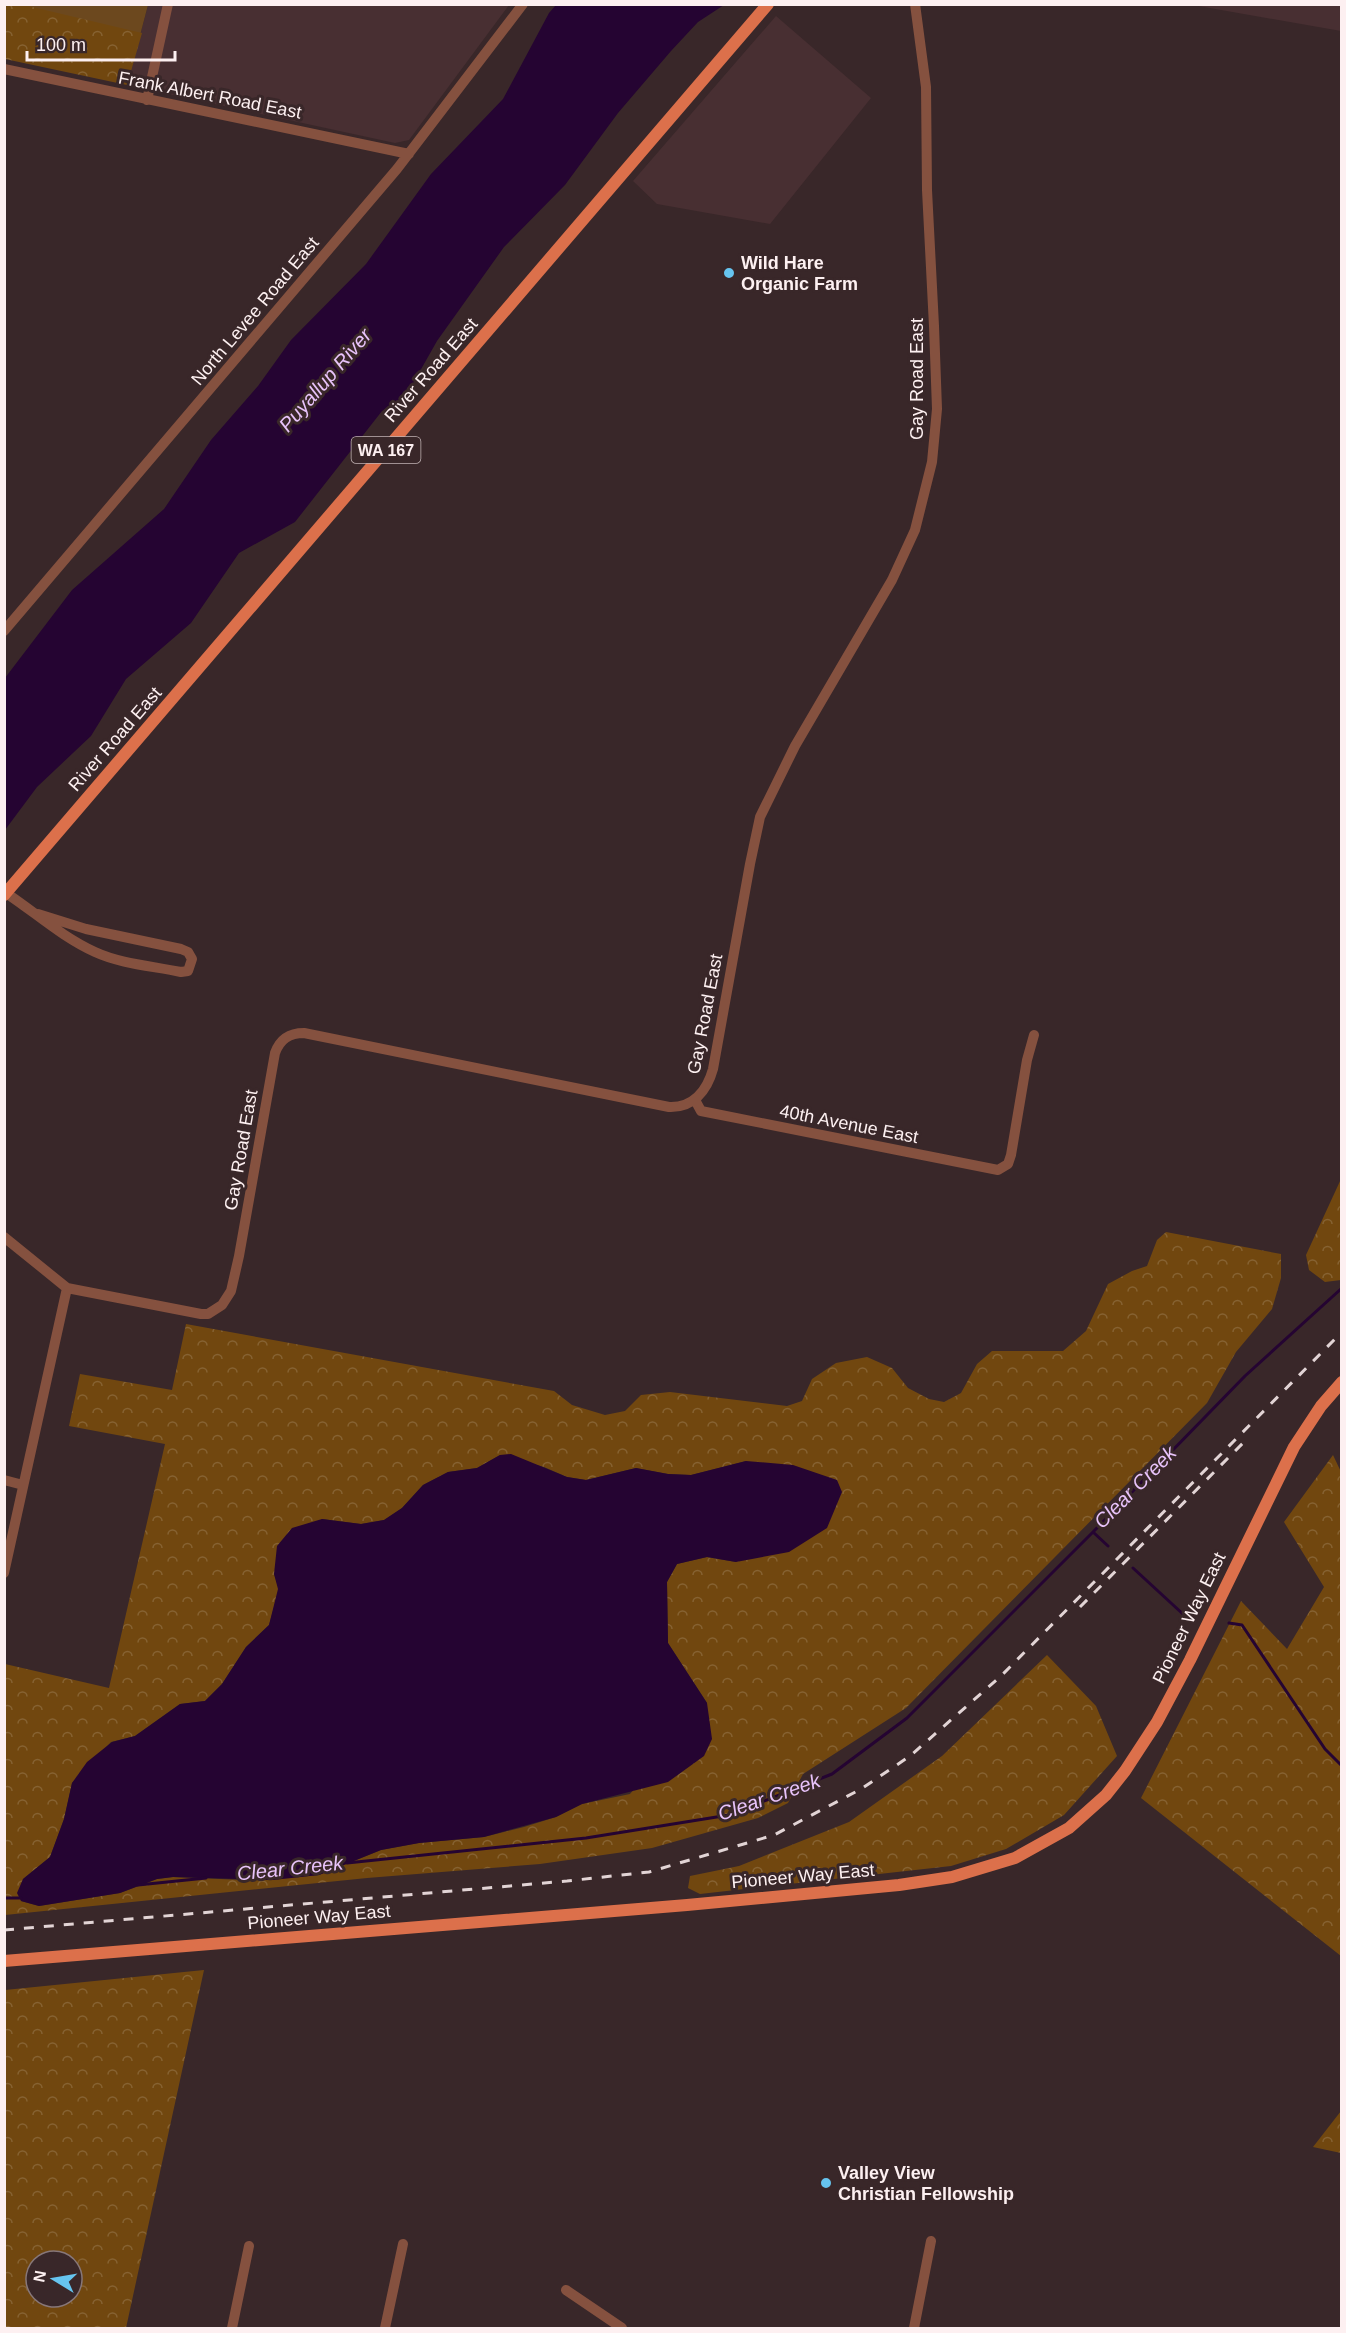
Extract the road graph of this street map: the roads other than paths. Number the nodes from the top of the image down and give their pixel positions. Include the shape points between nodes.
1 (168, 4) edge
2 (523, 4) edge
3 (768, 4) edge
4 (915, 4) edge
5 (4, 69) edge
6 (147, 100) junction
7 (409, 154) junction
8 (4, 631) edge
9 (5, 894) edge
10 (38, 914) junction
11 (1034, 1035) dead end
12 (695, 1100) junction
13 (4, 1237) edge
14 (67, 1288) junction
15 (1341, 1382) edge
16 (4, 1480) edge
17 (23, 1485) junction
18 (4, 1573) edge
19 (4, 1961) edge
20 (931, 2241) dead end
21 (404, 2244) dead end
22 (249, 2246) dead end
23 (566, 2290) dead end
24 (232, 2328) edge
25 (385, 2328) edge
26 (622, 2328) edge
27 (914, 2328) edge

1 - 6 street
2 - 7 street, North Levee Road East
3 - 9 main road, River Road East / WA 167
4 - 12 street, Gay Road East via 926,87 937,409 932,462 915,530 892,580 795,746 760,817 713,1069
5 - 6 street, Frank Albert Road East
6 - 7 street, Frank Albert Road East
7 - 8 street, North Levee Road East
9 - 10 street
10 - 10 street via 97,953 181,972 188,971 190,966 192,959 181,949 86,929
11 - 12 street, 40th Avenue East via 1011,1155 1008,1164 998,1170 701,1111
12 - 14 street, Gay Road East via 685,1107 669,1107 295,1033 278,1044 275,1053 237,1267 231,1291 222,1305 201,1314
13 - 14 street
14 - 17 street
15 - 19 main road, Pioneer Way East via 1294,1447 1190,1660 1125,1771 1106,1795 1069,1828 1015,1858 952,1878 899,1885
16 - 17 street
17 - 18 street
20 - 27 street
21 - 25 street
22 - 24 street
23 - 26 street

